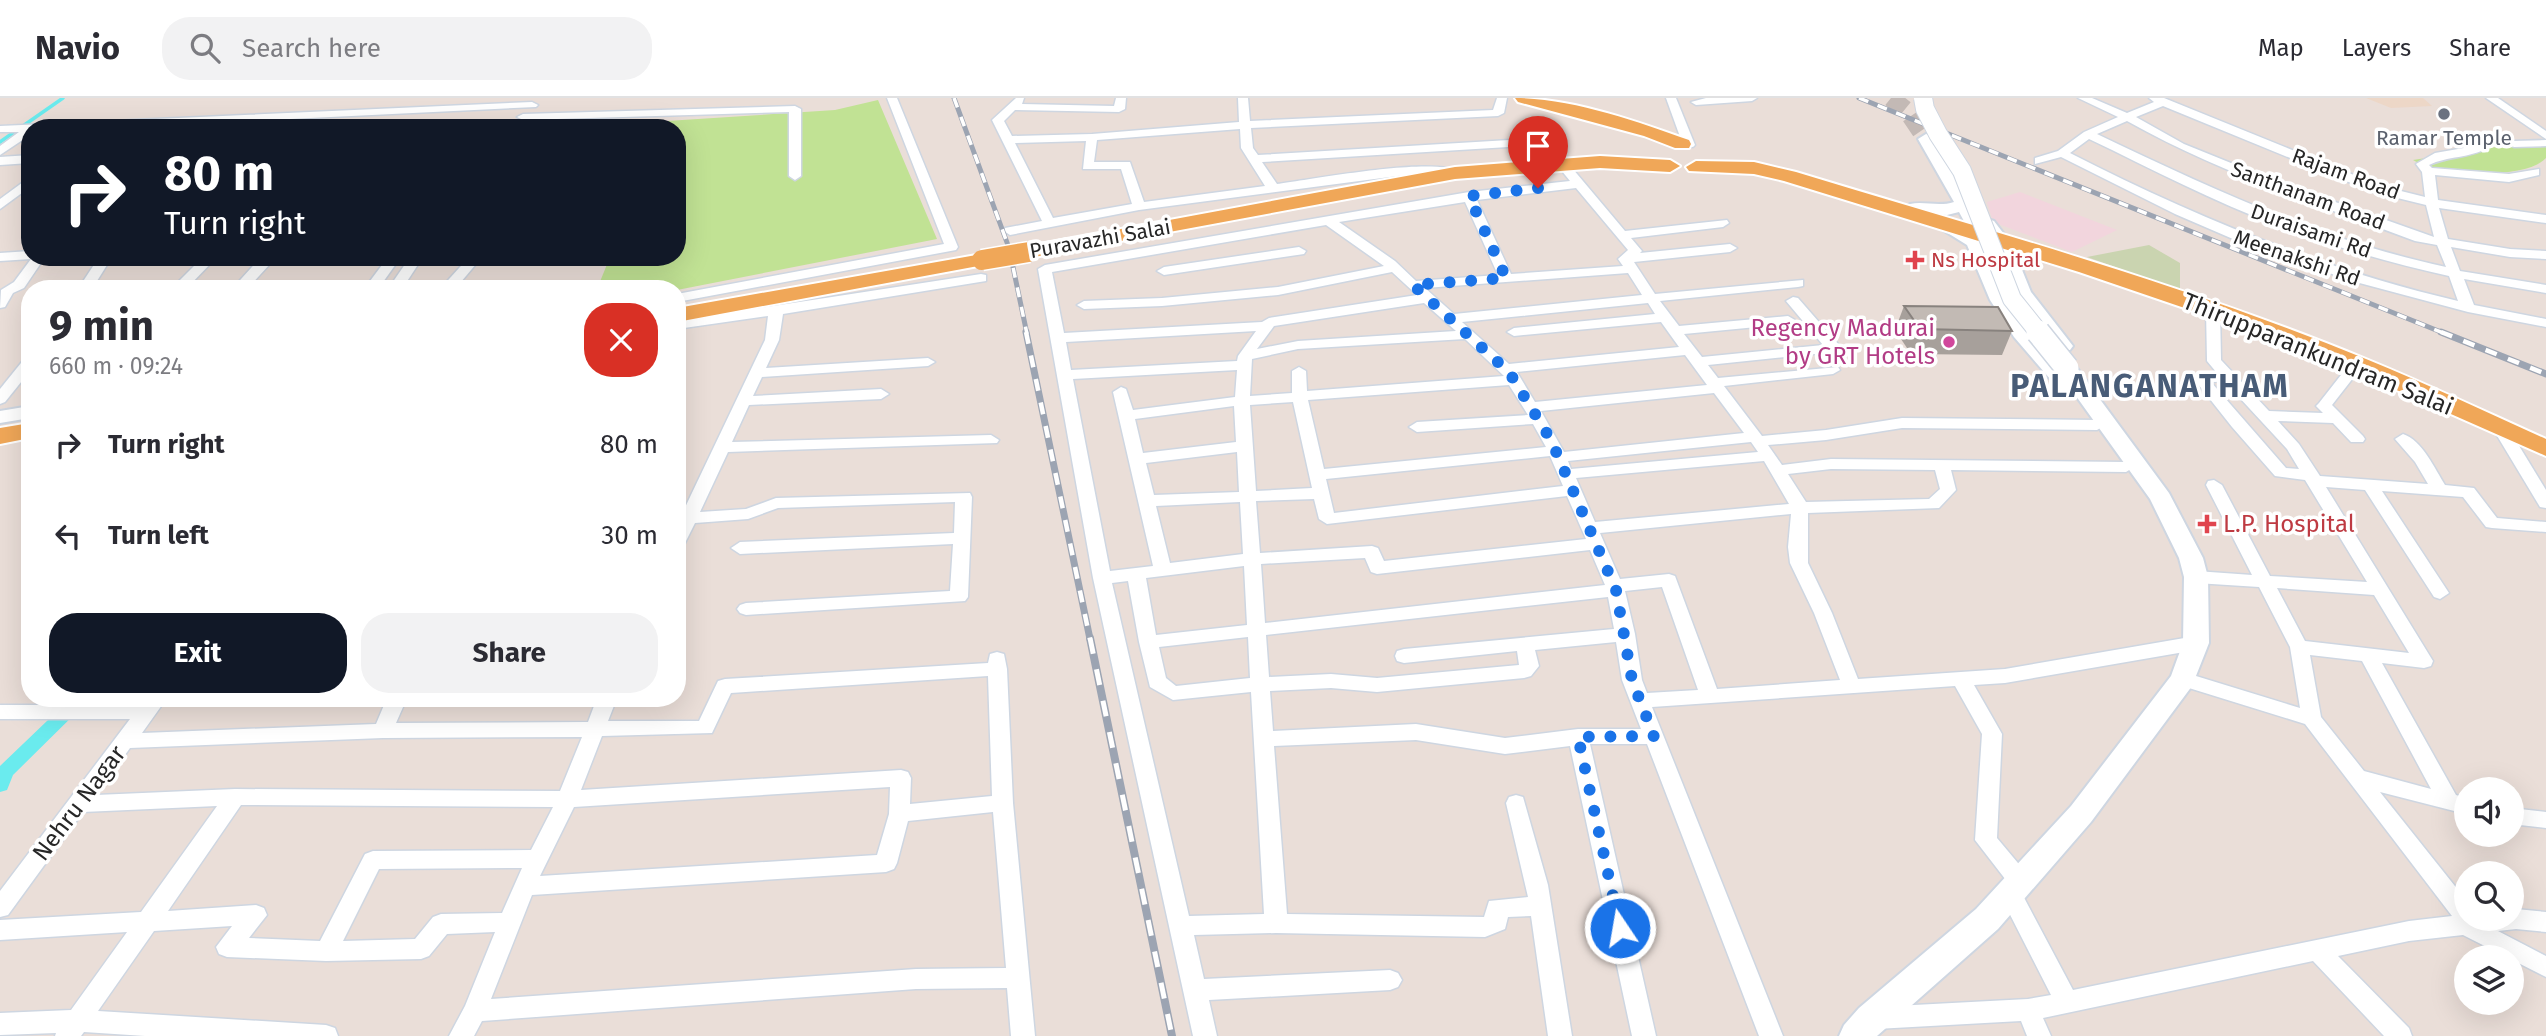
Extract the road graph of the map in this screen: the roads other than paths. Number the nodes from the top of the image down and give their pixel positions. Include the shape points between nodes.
1 (343, 98) edge
2 (710, 98) edge
3 (754, 98) edge
4 (804, 98) edge
5 (892, 98) edge
6 (1024, 98) edge
7 (1121, 98) edge
8 (1244, 98) edge
9 (1502, 98) edge
10 (1524, 98) edge
11 (1671, 98) edge
12 (1754, 98) edge
13 (1923, 98) edge
14 (2082, 98) edge
15 (2491, 98) edge
16 (591, 99) edge
17 (636, 100) dead end
18 (2158, 100) edge
19 (535, 102) edge
20 (1696, 102) dead end
21 (1010, 107) junction
22 (747, 110) junction
23 (795, 110) junction
24 (702, 111) junction
25 (630, 113) junction
26 (327, 115) junction
27 (576, 115) junction
28 (523, 117) joint
29 (2129, 118) junction
30 (236, 119) edge
31 (1244, 125) junction
32 (1619, 125) junction
33 (21, 128) edge
34 (0, 129) edge
35 (2088, 134) junction
36 (21, 135) edge
37 (2546, 136) edge
38 (1092, 137) junction
39 (1926, 139) tunnel mouth
40 (1008, 140) junction
41 (2546, 143) edge
42 (2514, 144) dead end
43 (1654, 148) junction
44 (2481, 148) dead end
45 (0, 151) edge
46 (1692, 151) junction
47 (2062, 153) junction
48 (1254, 159) junction
49 (21, 160) edge
50 (0, 161) edge
51 (2039, 161) dead end
52 (1558, 163) junction
53 (1670, 166) junction
54 (2428, 171) junction
55 (1455, 173) junction
56 (2542, 173) edge
57 (795, 176) dead end
58 (1435, 176) junction
59 (1579, 184) junction
60 (21, 188) edge
61 (1273, 188) junction
62 (0, 190) edge
63 (21, 191) edge
64 (1469, 196) junction
65 (1448, 200) junction
66 (1961, 203) junction
67 (2432, 203) junction
68 (0, 205) edge
69 (1139, 206) junction
70 (1916, 208) junction
71 (1326, 219) junction
72 (2546, 219) edge
73 (1939, 222) junction
74 (1049, 223) junction
75 (1723, 223) dead end
76 (1010, 231) dead end
77 (1622, 235) junction
78 (1999, 240) junction
79 (2442, 241) junction
80 (1730, 248) dead end
81 (2027, 249) joint
82 (1159, 250) junction
83 (1298, 251) dead end
84 (2546, 255) edge
85 (21, 256) edge
86 (0, 257) edge
87 (1629, 264) junction
88 (202, 266) edge
89 (261, 266) edge
90 (467, 266) edge
91 (2087, 267) junction
92 (1394, 268) junction
93 (982, 269) junction
94 (2456, 275) junction
95 (1506, 278) junction
96 (187, 280) edge
97 (248, 280) edge
98 (455, 280) edge
99 (21, 282) edge
100 (1798, 283) dead end
101 (1413, 285) junction
102 (1163, 286) junction
103 (2546, 289) edge
104 (4, 291) edge
105 (686, 296) edge
106 (1427, 298) junction
107 (1651, 298) junction
108 (1793, 301) dead end
109 (0, 304) edge
110 (1084, 305) dead end
111 (2468, 308) junction
112 (2213, 310) junction
113 (776, 311) junction
114 (686, 314) edge
115 (1664, 317) junction
116 (1450, 319) junction
117 (1788, 320) dead end
118 (686, 323) edge
119 (2546, 323) edge
120 (1266, 326) junction
121 (1674, 331) junction
122 (1514, 332) dead end
123 (1468, 335) junction
124 (1058, 338) junction
125 (1693, 356) junction
126 (1245, 360) junction
127 (928, 362) dead end
128 (2357, 364) junction
129 (1833, 370) dead end
130 (1300, 371) dead end
131 (21, 372) edge
132 (757, 373) junction
133 (1065, 375) junction
134 (1506, 376) junction
135 (2228, 376) junction
136 (1716, 386) junction
137 (1121, 392) dead end
138 (881, 394) dead end
139 (1300, 397) junction
140 (0, 399) edge
141 (744, 401) junction
142 (1242, 401) junction
143 (1534, 413) junction
144 (21, 414) edge
145 (1126, 415) junction
146 (2265, 416) junction
147 (0, 417) edge
148 (2337, 418) junction
149 (2097, 425) junction
150 (1417, 427) dead end
151 (2501, 429) junction
152 (21, 432) edge
153 (0, 436) edge
154 (1756, 439) junction
155 (2357, 439) dead end
156 (2403, 439) dead end
157 (990, 440) dead end
158 (21, 442) edge
159 (0, 446) edge
160 (1244, 446) junction
161 (722, 447) junction
162 (2546, 448) edge
163 (1557, 454) junction
164 (1137, 459) junction
165 (1773, 463) junction
166 (1942, 465) junction
167 (2126, 467) junction
168 (1318, 475) junction
169 (2313, 479) junction
170 (1569, 482) junction
171 (2214, 485) dead end
172 (2370, 485) junction
173 (2440, 490) junction
174 (1322, 493) junction
175 (1247, 496) junction
176 (2161, 498) junction
177 (1147, 501) junction
178 (2546, 503) edge
179 (1798, 508) junction
180 (688, 518) junction
181 (686, 523) edge
182 (2546, 527) edge
183 (1593, 536) junction
184 (962, 538) junction
185 (740, 548) dead end
186 (1251, 559) junction
187 (1163, 570) junction
188 (1136, 573) junction
189 (2196, 577) junction
190 (1102, 578) junction
191 (2264, 580) junction
192 (1615, 588) junction
193 (2380, 589) junction
194 (2440, 593) dead end
195 (746, 609) dead end
196 (1257, 628) junction
197 (1626, 634) junction
198 (1148, 642) junction
199 (1524, 643) junction
200 (2196, 643) junction
201 (2299, 647) junction
202 (2368, 655) junction
203 (1404, 656) dead end
204 (1960, 678) junction
205 (2183, 679) junction
206 (1261, 684) junction
207 (1853, 687) junction
208 (1710, 696) junction
209 (1640, 701) junction
210 (131, 707) edge
211 (150, 707) edge
212 (393, 707) edge
213 (603, 707) edge
214 (0, 712) edge
215 (2312, 719) junction
216 (593, 729) junction
217 (383, 731) junction
218 (1654, 736) junction
219 (1578, 737) junction
220 (1265, 739) junction
221 (125, 741) junction
222 (2359, 778) junction
223 (235, 797) junction
224 (567, 799) junction
225 (2454, 799) edge
226 (1003, 803) junction
227 (1516, 803) dead end
228 (2454, 803) edge
229 (79, 804) junction
230 (899, 814) junction
231 (2524, 817) edge
232 (2546, 820) edge
233 (537, 859) junction
234 (524, 886) junction
235 (2015, 887) junction
236 (2454, 904) edge
237 (1, 906) edge
238 (1540, 906) junction
239 (2524, 920) edge
240 (147, 921) junction
241 (509, 922) junction
242 (2546, 922) edge
243 (1276, 923) junction
244 (2454, 923) edge
245 (1179, 926) junction
246 (0, 930) edge
247 (2484, 931) edge
248 (2318, 950) junction
249 (326, 951) junction
250 (2546, 967) edge
251 (1018, 978) junction
252 (1390, 980) dead end
253 (1195, 990) junction
254 (2067, 1002) junction
255 (2028, 1010) junction
256 (475, 1011) junction
257 (0, 1024) edge
258 (1864, 1027) edge
259 (72, 1028) edge
260 (144, 1031) edge
261 (326, 1036) edge
262 (461, 1036) edge
263 (1023, 1036) edge
264 (1205, 1036) edge
265 (1560, 1036) edge
266 (1644, 1036) edge
267 (1771, 1036) edge
268 (2039, 1036) edge
269 (2400, 1036) edge

1 - 26 street
2 - 24 street
3 - 22 street
4 - 23 street
5 - 105 street via 951,247
6 - 21 street
7 - 21 street via 1119,109
8 - 31 street
9 - 31 street via 1498,113
10 - 32 main road, Thirupparankundram Salai
11 - 46 street
12 - 20 street
13 - 176 street, bridge via 1938,134 1962,171 2012,299
14 - 29 street, Santhanam Road
15 - 37 street
16 - 27 street
17 - 25 street
18 - 29 street
18 - 67 street, Rajam Road via 2377,189
19 - 26 street
19 - 28 street
21 - 40 street via 998,120
22 - 23 street
22 - 24 street
23 - 57 street
24 - 25 street
25 - 27 street
26 - 30 street
27 - 28 street
29 - 35 street
29 - 79 street, Santhanam Road via 2179,146 2264,181
31 - 38 street
31 - 48 street via 1247,148
32 - 43 main road, Thirupparankundram Salai
32 - 46 main road, Thirupparankundram Salai
33 - 34 street
35 - 47 street
35 - 94 street, Duraisami Rd via 2312,234
36 - 45 street
38 - 40 street
38 - 69 street via 1087,166 1126,165
39 - 66 street
40 - 74 street
41 - 42 street
43 - 46 main road, Puravazhi Salai
43 - 52 main road, Puravazhi Salai
43 - 53 main road, Thirupparankundram Salai via 1653,157
44 - 54 street via 2439,155 2422,164
46 - 53 main road, Puravazhi Salai
46 - 70 main road, Thirupparankundram Salai via 1748,159
46 - 73 main road, Thirupparankundram Salai
47 - 51 street
47 - 111 street, Meenakshi Rd via 2132,191 2294,260
48 - 52 street via 1528,142
48 - 61 street
49 - 50 street
52 - 53 main road, Puravazhi Salai
52 - 55 main road, Puravazhi Salai
52 - 59 street
54 - 56 street via 2510,178
54 - 67 street
55 - 58 main road, Puravazhi Salai
55 - 61 street via 1420,169
58 - 65 street
58 - 93 main road, Puravazhi Salai, bridge via 1029,252
59 - 64 street
59 - 77 street
60 - 62 street
61 - 69 street
63 - 68 street
64 - 65 street
64 - 95 street
65 - 71 street
66 - 70 street via 1954,210
66 - 78 street via 1971,219
67 - 72 street, Rajam Road
67 - 79 street
69 - 74 street
70 - 78 main road, Thirupparankundram Salai
71 - 82 street
71 - 92 street
73 - 78 main road, Thirupparankundram Salai
73 - 149 street via 1975,243 2000,300 2024,337
74 - 76 street
75 - 77 street
77 - 87 street via 1635,251
78 - 81 street
78 - 91 main road, Thirupparankundram Salai via 2062,254
78 - 176 street via 2022,293 2040,320 2112,402 2158,467
79 - 84 street, Santhanam Road
79 - 94 street
80 - 87 street
81 - 91 main road, Thirupparankundram Salai
82 - 102 street
82 - 124 street via 1045,269
83 - 102 street
85 - 86 street
87 - 95 street
87 - 107 street
88 - 96 street
89 - 97 street
90 - 98 street
91 - 112 main road, Thirupparankundram Salai
92 - 101 street
92 - 102 street via 1278,291
93 - 113 street via 883,296
93 - 114 main road, Puravazhi Salai
94 - 103 street, Duraisami Rd
94 - 111 street
95 - 101 street
99 - 104 street
100 - 107 street
101 - 106 street
102 - 110 street
104 - 109 street
106 - 116 street
106 - 120 street via 1269,321
107 - 115 street
107 - 116 street
108 - 125 street via 1834,348
111 - 119 street, Meenakshi Rd
112 - 128 main road, Thirupparankundram Salai
112 - 135 street via 2214,361
113 - 118 street
113 - 132 street via 772,340
115 - 121 street
115 - 122 street
116 - 123 street
117 - 121 street
120 - 124 street
120 - 126 street
121 - 125 street
123 - 126 street via 1298,345
123 - 134 street
124 - 133 street
125 - 134 street
125 - 136 street
126 - 133 street
126 - 142 street
127 - 132 street
128 - 148 street via 2324,406
128 - 151 main road, Thirupparankundram Salai
129 - 136 street
130 - 139 street
131 - 140 street
132 - 141 street
133 - 190 street
134 - 139 street
134 - 143 street
135 - 146 street
135 - 169 street via 2201,379 2281,472
136 - 143 street
136 - 154 street
137 - 145 street
138 - 141 street
139 - 142 street
139 - 168 street
141 - 161 street
142 - 145 street
142 - 160 street
143 - 150 street
143 - 163 street
144 - 147 street
145 - 164 street
146 - 148 street
146 - 169 street
148 - 155 street
149 - 154 street via 1902,423 1826,435
149 - 167 street
151 - 162 main road, Thirupparankundram Salai
151 - 178 street
152 - 153 main road
154 - 163 street
154 - 165 street
156 - 173 street
157 - 161 street
158 - 159 main road
160 - 164 street
160 - 175 street
161 - 180 street
163 - 168 street
163 - 170 street
164 - 177 street
165 - 166 street
165 - 170 street
165 - 179 street
166 - 167 street
166 - 179 street via 1948,490 1933,504
167 - 176 street
168 - 174 street
169 - 172 street
169 - 193 street
170 - 174 street via 1327,519
170 - 183 street
171 - 191 street
172 - 173 street
172 - 194 street
173 - 182 street via 2468,492 2492,523
174 - 175 street
175 - 177 street
175 - 186 street
176 - 189 street
177 - 187 street
179 - 183 street via 1654,524
179 - 207 street via 1799,563
180 - 181 street
180 - 184 street via 748,514 776,503 964,497
183 - 186 street via 1377,568 1371,552
183 - 192 street
184 - 185 street
184 - 195 street via 959,597
186 - 187 street
186 - 196 street
187 - 188 street
188 - 190 street
188 - 198 street
189 - 191 street
189 - 200 street
190 - 245 street
191 - 193 street
191 - 201 street
192 - 196 street
192 - 197 street
192 - 208 street via 1669,580
193 - 202 street via 2424,661
196 - 198 street
196 - 206 street
197 - 199 street
197 - 209 street via 1632,680
198 - 206 street via 1157,682 1173,693
199 - 203 street
199 - 206 street via 1530,666 1524,671 1377,685 1331,681
200 - 204 street via 2006,676
200 - 205 street
201 - 202 street
201 - 215 street
202 - 225 street
204 - 207 street
204 - 235 street via 1992,734 1986,840
205 - 215 street
205 - 235 street via 2081,814
206 - 220 street
207 - 208 street
208 - 209 street
209 - 218 street
210 - 214 street via 67,713
211 - 221 street, Nehru Nagar
212 - 217 street
213 - 216 street
215 - 222 street
216 - 217 street
216 - 224 street
216 - 226 street via 705,728 725,686 998,664
217 - 221 street
218 - 219 street
218 - 267 street
219 - 220 street via 1505,746 1416,732
219 - 266 street
220 - 243 street
221 - 229 street, Nehru Nagar
222 - 228 street
222 - 236 street
223 - 224 street
223 - 229 street
223 - 240 street
224 - 230 street via 901,778
224 - 233 street
226 - 230 street
226 - 251 street
227 - 238 street
229 - 237 street, Nehru Nagar
230 - 234 street via 886,863
231 - 232 street
233 - 234 street
233 - 249 street via 373,860
234 - 241 street
235 - 254 street
235 - 258 street via 1987,919
238 - 243 street via 1497,908 1497,922 1485,927
238 - 265 street
239 - 242 street
240 - 246 street
240 - 249 street via 256,915 227,947
240 - 259 street
241 - 249 street via 440,924 421,949
241 - 256 street
243 - 245 street
244 - 248 street
245 - 253 street
247 - 250 street
248 - 254 street
248 - 269 street
251 - 256 street via 916,979
251 - 263 street
252 - 253 street
253 - 264 street
254 - 255 street
255 - 258 street
255 - 268 street
256 - 262 street
257 - 259 street
259 - 260 street
260 - 261 street

